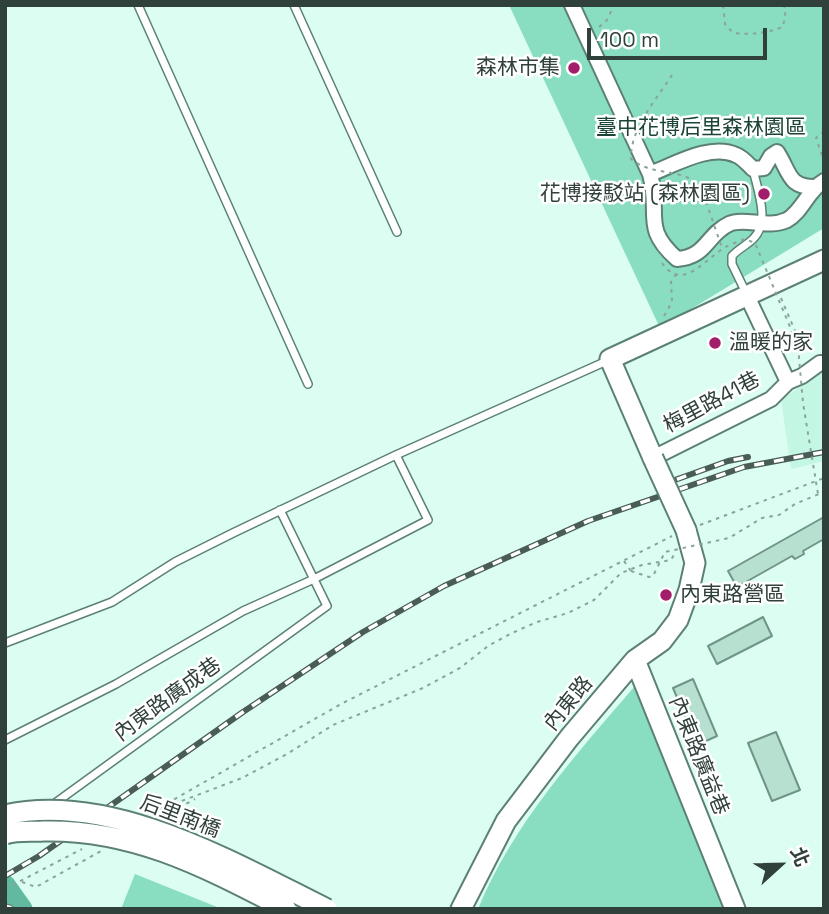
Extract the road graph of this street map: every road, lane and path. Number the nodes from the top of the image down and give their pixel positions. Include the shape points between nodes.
1 (138, 5) edge
2 (294, 5) edge
3 (572, 5) edge
4 (614, 5) edge
5 (723, 5) edge
6 (783, 5) edge
7 (587, 38) junction
8 (672, 75) dead end
9 (671, 124) dead end
10 (824, 131) edge
11 (636, 144) junction
12 (824, 161) edge
13 (752, 169) junction
14 (650, 174) junction
15 (819, 184) edge
16 (761, 225) junction
17 (397, 232) dead end
18 (723, 249) junction
19 (688, 258) junction
20 (824, 260) edge
21 (662, 263) dead end
22 (747, 296) junction
23 (780, 297) dead end
24 (662, 320) dead end
25 (798, 346) junction
26 (610, 359) junction
27 (824, 363) edge
28 (788, 382) junction
29 (308, 384) dead end
30 (396, 454) junction
31 (653, 458) junction
32 (824, 478) edge
33 (824, 492) edge
34 (818, 494) junction
35 (280, 510) junction
36 (685, 530) junction
37 (677, 551) junction
38 (623, 560) junction
39 (630, 570) junction
40 (314, 579) junction
41 (5, 643) edge
42 (635, 660) junction
43 (5, 740) edge
44 (5, 814) edge
45 (5, 834) edge
46 (5, 839) edge
47 (80, 850) dead end
48 (5, 889) edge
49 (286, 909) edge
50 (327, 909) edge
51 (461, 909) edge
52 (735, 909) edge

1 - 29 lane
2 - 17 lane
3 - 7 street
4 - 7 path via 607,20
5 - 6 path via 725,24 733,33 744,34 783,27
7 - 11 street
8 - 18 path, bridge via 637,130 630,145 631,159 641,167 697,181
9 - 11 path
10 - 12 path via 816,138
11 - 14 street
13 - 14 street via 738,155 721,150
13 - 15 street via 764,168 777,152 793,182 800,187
13 - 16 lane via 762,209
14 - 19 street via 653,230 677,259
15 - 16 street via 788,219
16 - 19 street via 730,223
16 - 22 lane via 755,237 732,256
18 - 21 path, bridge via 688,274 668,272
18 - 25 path, bridge via 745,239 755,243
19 - 24 path via 671,282 672,302
20 - 22 street
22 - 26 street
22 - 28 street
23 - 25 path, bridge via 802,345
25 - 34 path, bridge
26 - 30 lane
26 - 31 street
27 - 28 street, 梅里路41巷
28 - 31 street, 梅里路41巷 via 771,398
30 - 35 lane
30 - 40 lane, 內東路廣成巷 via 428,520
31 - 36 street, 內東路, bridge
32 - 36 path
33 - 34 path, bridge
34 - 37 path, bridge via 729,538
35 - 40 lane, 內東路廣成巷
35 - 41 lane via 175,562 112,602
36 - 38 path
36 - 42 street, 內東路 via 695,563 682,610 662,640
37 - 39 path via 671,560
37 - 39 path, bridge via 665,552 649,578
38 - 39 path
38 - 39 path via 341,704 152,812 242,778 333,725 423,688 512,633 594,600
40 - 43 lane, 內東路廣成巷 via 243,611 116,684
40 - 46 lane, 內東路廣成巷 via 327,606
42 - 51 street, 內東路 via 506,821
42 - 52 street, 內東路廣益巷
44 - 50 street, 后里南橋, bridge via 56,810 125,820 178,838
45 - 49 street, 后里南橋, bridge via 71,831 122,838 173,854
47 - 48 path

